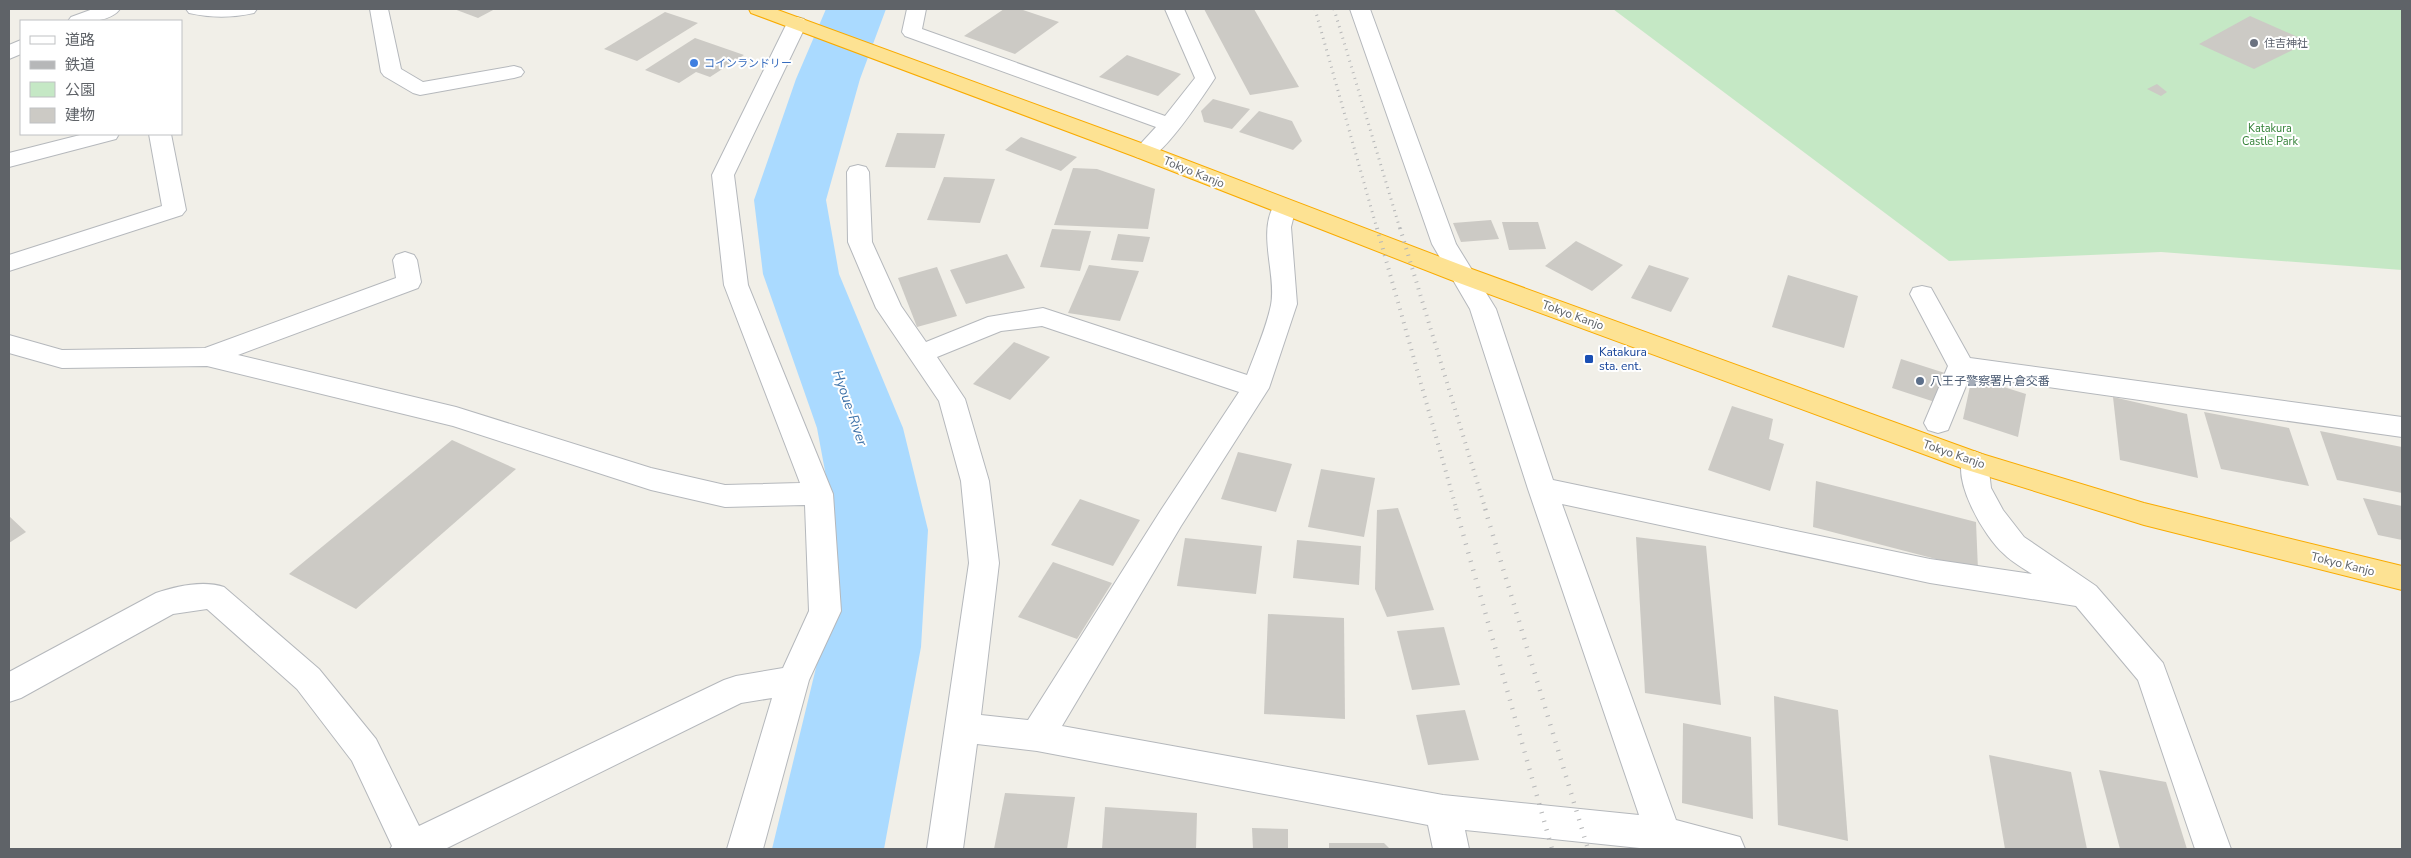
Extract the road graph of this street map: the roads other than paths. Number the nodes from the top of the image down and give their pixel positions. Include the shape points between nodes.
1 (110, 9) edge
2 (196, 9) edge
3 (247, 9) edge
4 (379, 9) edge
5 (758, 9) edge
6 (917, 9) edge
7 (1175, 9) edge
8 (1360, 9) edge
9 (81, 20) edge
10 (808, 27) junction
11 (20, 47) edge
12 (9, 53) edge
13 (514, 72) dead end
14 (1170, 125) junction
15 (104, 135) edge
16 (160, 135) edge
17 (1144, 152) junction
18 (9, 160) edge
19 (858, 172) dead end
20 (1284, 207) junction
21 (405, 260) dead end
22 (9, 263) edge
23 (1460, 274) junction
24 (1922, 294) dead end
25 (9, 344) edge
26 (922, 353) junction
27 (207, 357) junction
28 (1961, 366) junction
29 (1256, 388) junction
30 (1938, 423) dead end
31 (2402, 427) edge
32 (1974, 462) junction
33 (1542, 489) junction
34 (819, 494) junction
35 (2402, 578) edge
36 (2085, 595) junction
37 (794, 680) junction
38 (9, 688) edge
39 (963, 728) junction
40 (1037, 736) junction
41 (1443, 811) junction
42 (1666, 842) edge
43 (410, 848) edge
44 (745, 849) edge
45 (945, 849) edge
46 (1451, 849) edge
47 (1727, 849) edge
48 (2213, 849) edge

1 - 9 street
2 - 3 street via 226,12
4 - 13 street via 391,72 420,89
5 - 10 highway, Tokyo Kanjo
6 - 14 street via 912,32
7 - 14 street via 1205,78
8 - 23 street via 1444,244
10 - 17 highway, Tokyo Kanjo
10 - 34 street via 723,175 736,285
11 - 12 street
14 - 17 street
15 - 18 street
16 - 22 street via 174,210
17 - 20 highway, Tokyo Kanjo
19 - 26 street via 860,242 889,308
20 - 23 highway, Tokyo Kanjo
20 - 29 street via 1279,227 1284,304
21 - 27 street via 409,282
23 - 32 highway, Tokyo Kanjo
23 - 33 street via 1484,309
24 - 28 street
25 - 27 street via 62,359
26 - 29 street via 997,323 1043,317
26 - 39 street via 952,399 975,481 984,563
27 - 34 street via 456,417 651,479 725,496
28 - 30 street
28 - 31 street
29 - 40 street via 1171,518
32 - 35 highway, Tokyo Kanjo via 2144,514
32 - 36 street via 1977,488 2013,545
33 - 36 street via 1930,571
33 - 42 street
34 - 37 street via 825,610
36 - 48 street via 2152,673
37 - 43 street via 736,690
37 - 44 street
38 - 43 street via 168,602 213,596 308,679 364,750
39 - 40 street
39 - 45 street
40 - 41 street
41 - 42 street
41 - 46 street
42 - 47 street

